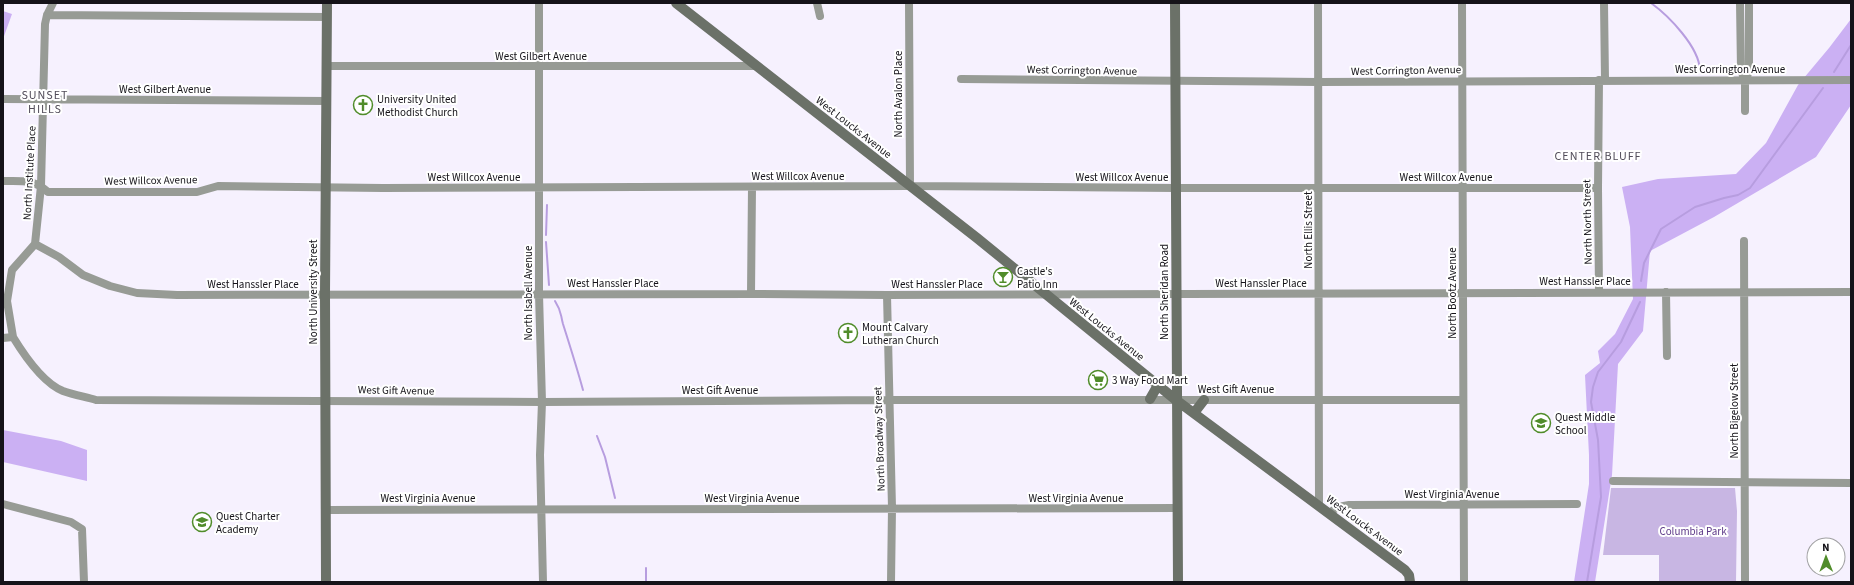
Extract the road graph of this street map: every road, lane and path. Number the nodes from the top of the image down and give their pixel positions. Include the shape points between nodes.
1 (53, 3) edge
2 (327, 3) edge
3 (539, 3) edge
4 (676, 3) edge
5 (818, 3) edge
6 (909, 3) edge
7 (1174, 3) edge
8 (1318, 3) edge
9 (1462, 3) edge
10 (1604, 3) edge
11 (1740, 3) edge
12 (1749, 3) edge
13 (47, 15) junction
14 (820, 16) dead end
15 (327, 17) junction
16 (327, 66) junction
17 (756, 66) junction
18 (539, 67) junction
19 (961, 79) dead end
20 (1602, 80) junction
21 (1851, 80) edge
22 (1462, 81) junction
23 (1745, 81) junction
24 (1175, 82) junction
25 (1318, 82) junction
26 (3, 99) edge
27 (44, 99) junction
28 (327, 101) junction
29 (1745, 111) dead end
30 (3, 181) edge
31 (41, 186) junction
32 (910, 186) junction
33 (325, 187) junction
34 (752, 187) junction
35 (539, 188) junction
36 (1175, 188) junction
37 (1319, 188) junction
38 (1463, 188) junction
39 (1598, 188) junction
40 (1744, 241) dead end
41 (35, 244) junction
42 (1599, 292) junction
43 (1666, 292) junction
44 (1745, 292) junction
45 (1851, 292) edge
46 (1463, 293) junction
47 (324, 294) junction
48 (539, 294) junction
49 (751, 294) junction
50 (1044, 294) junction
51 (1176, 294) junction
52 (1318, 294) junction
53 (887, 295) junction
54 (13, 337) junction
55 (3, 338) edge
56 (1666, 356) dead end
57 (1158, 385) junction
58 (1150, 399) junction
59 (324, 400) junction
60 (889, 400) junction
61 (1176, 400) junction
62 (1204, 400) junction
63 (1319, 400) junction
64 (1463, 400) junction
65 (542, 402) junction
66 (1194, 413) junction
67 (1613, 481) dead end
68 (1744, 482) junction
69 (1851, 483) edge
70 (3, 504) edge
71 (1577, 504) dead end
72 (1464, 505) junction
73 (1319, 506) junction
74 (892, 508) junction
75 (1177, 508) junction
76 (541, 509) junction
77 (326, 510) junction
78 (1329, 513) junction
79 (84, 582) edge
80 (326, 582) edge
81 (543, 582) edge
82 (891, 582) edge
83 (1178, 582) edge
84 (1410, 582) edge
85 (1464, 582) edge
86 (1745, 582) edge

1 - 13 street, North Institute Place
2 - 15 main road, North University Street
3 - 18 street, North Isabell Avenue
4 - 17 main road, West Loucks Avenue
5 - 14 street
6 - 32 street, North Avalon Place
7 - 24 main road, North Sheridan Road
8 - 25 street, North Ellis Street
9 - 22 street, North Bootz Avenue
10 - 20 street, North North Street
11 - 23 street via 1740,70
12 - 23 street via 1749,71
13 - 15 street
13 - 27 street, North Institute Place
15 - 16 main road, North University Street
16 - 18 street, West Gilbert Avenue
16 - 28 main road, North University Street
17 - 18 street, West Gilbert Avenue
17 - 32 main road, West Loucks Avenue
18 - 35 street, North Isabell Avenue
19 - 24 street, West Corrington Avenue
20 - 22 street, West Corrington Avenue
20 - 23 street, West Corrington Avenue
20 - 39 street, North North Street
21 - 23 street, West Corrington Avenue
22 - 25 street, West Corrington Avenue
22 - 38 street, North Bootz Avenue
23 - 29 street
24 - 25 street, West Corrington Avenue
24 - 36 main road, North Sheridan Road
25 - 37 street, North Ellis Street
26 - 27 street, West Gilbert Avenue
27 - 28 street, West Gilbert Avenue
27 - 31 street, North Institute Place
28 - 33 main road, North University Street
30 - 31 street, West Willcox Avenue via 31,181
31 - 33 street, West Willcox Avenue via 48,192 197,192 218,186
31 - 41 street, North Institute Place
32 - 34 street, West Willcox Avenue
32 - 36 street, West Willcox Avenue
32 - 50 main road, West Loucks Avenue
33 - 35 street, West Willcox Avenue
33 - 47 main road, North University Street
34 - 35 street, West Willcox Avenue
34 - 49 street
35 - 48 street, North Isabell Avenue
36 - 37 street, West Willcox Avenue
36 - 51 main road, North Sheridan Road
37 - 38 street, West Willcox Avenue
37 - 52 street, North Ellis Street
38 - 39 street, West Willcox Avenue
38 - 46 street, North Bootz Avenue
39 - 42 street, North North Street
40 - 44 street, North Bigelow Street
41 - 47 street, West Hanssler Place via 59,257 83,275 137,293
41 - 54 street via 12,270 7,301
42 - 43 street, West Hanssler Place
42 - 46 street, West Hanssler Place
43 - 44 street, West Hanssler Place
43 - 56 street
44 - 45 street, West Hanssler Place
44 - 68 street, North Bigelow Street
46 - 52 street, West Hanssler Place
46 - 64 street, North Bootz Avenue
47 - 48 street, West Hanssler Place
47 - 59 main road, North University Street
48 - 49 street, West Hanssler Place
48 - 65 street, North Isabell Avenue
49 - 53 street, West Hanssler Place
50 - 51 street, West Hanssler Place
50 - 53 street, West Hanssler Place
50 - 57 main road, West Loucks Avenue
51 - 52 street, West Hanssler Place
51 - 61 main road, North Sheridan Road
52 - 63 street, North Ellis Street
53 - 60 street, North Broadway Street
54 - 55 street
54 - 59 street, West Gift Avenue via 26,358 45,378 62,390 96,400
57 - 58 main road
57 - 61 main road, West Loucks Avenue
58 - 60 street, West Gift Avenue
58 - 61 street, West Gift Avenue
59 - 65 street, West Gift Avenue
59 - 77 main road, North University Street
60 - 65 street, West Gift Avenue
60 - 74 street, North Broadway Street
61 - 62 street, West Gift Avenue
61 - 66 main road, West Loucks Avenue
61 - 75 main road, North Sheridan Road
62 - 63 street, West Gift Avenue
62 - 66 main road
63 - 64 street, West Gift Avenue
63 - 73 street, North Ellis Street
64 - 72 street, North Bootz Avenue
65 - 76 street, North Isabell Avenue
66 - 73 main road, West Loucks Avenue
67 - 68 street
68 - 69 street
68 - 86 street, North Bigelow Street
70 - 79 street via 71,522 82,529
71 - 72 street, West Virginia Avenue
72 - 78 street, West Virginia Avenue via 1349,505 1338,507
72 - 85 street, North Bootz Avenue
73 - 78 main road, West Loucks Avenue
74 - 75 street, West Virginia Avenue
74 - 76 street, West Virginia Avenue
74 - 82 street, North Broadway Street
75 - 83 main road, North Sheridan Road
76 - 77 street, West Virginia Avenue
76 - 81 street, North Isabell Avenue
77 - 80 main road, North University Street
78 - 84 main road, West Loucks Avenue via 1405,570 1409,574

